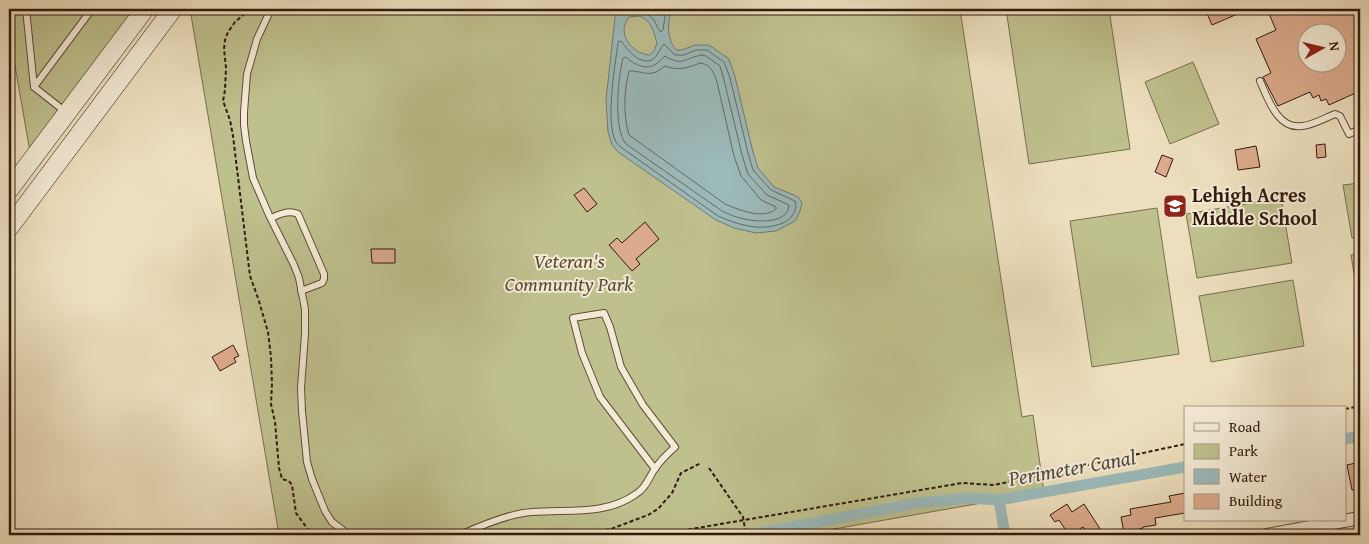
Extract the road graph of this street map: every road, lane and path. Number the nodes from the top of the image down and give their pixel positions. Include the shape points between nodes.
1 (26, 9) edge
2 (92, 9) edge
3 (145, 9) edge
4 (173, 9) edge
5 (250, 9) edge
6 (272, 9) edge
7 (1260, 81) dead end
8 (34, 87) junction
9 (67, 113) junction
10 (1360, 129) edge
11 (9, 190) edge
12 (26, 205) junction
13 (9, 211) edge
14 (270, 218) junction
15 (9, 228) edge
16 (301, 291) junction
17 (1360, 406) edge
18 (1346, 409) edge
19 (1184, 444) edge
20 (709, 468) dead end
21 (655, 469) junction
22 (1360, 518) edge
23 (743, 520) junction
24 (1335, 529) edge
25 (312, 535) edge
26 (349, 535) edge
27 (460, 535) edge
28 (656, 535) edge
29 (746, 535) edge
30 (1266, 535) edge

1 - 8 lane
2 - 8 lane
3 - 9 main road
4 - 12 main road
5 - 25 path via 235,22 225,40 223,101 233,136 250,276 268,332 271,404 279,468 282,479 292,485 296,513
6 - 14 lane via 257,39 247,74 244,112 253,178
7 - 10 lane via 1275,113 1290,126 1302,126 1335,114 1340,116 1349,134
8 - 9 lane
9 - 11 main road
12 - 13 main road
12 - 15 main road
14 - 16 lane via 294,265
14 - 16 lane via 284,212 298,214 324,274 322,283
16 - 26 lane via 305,325 301,388 307,462 325,511 332,522
17 - 18 path
19 - 23 path via 994,485 962,483
20 - 23 path
21 - 21 lane via 600,397 582,353 573,318 604,312 621,367 643,405 674,447
21 - 27 lane via 639,492 616,506 531,512
22 - 24 street
23 - 28 path
23 - 29 path
24 - 30 street

